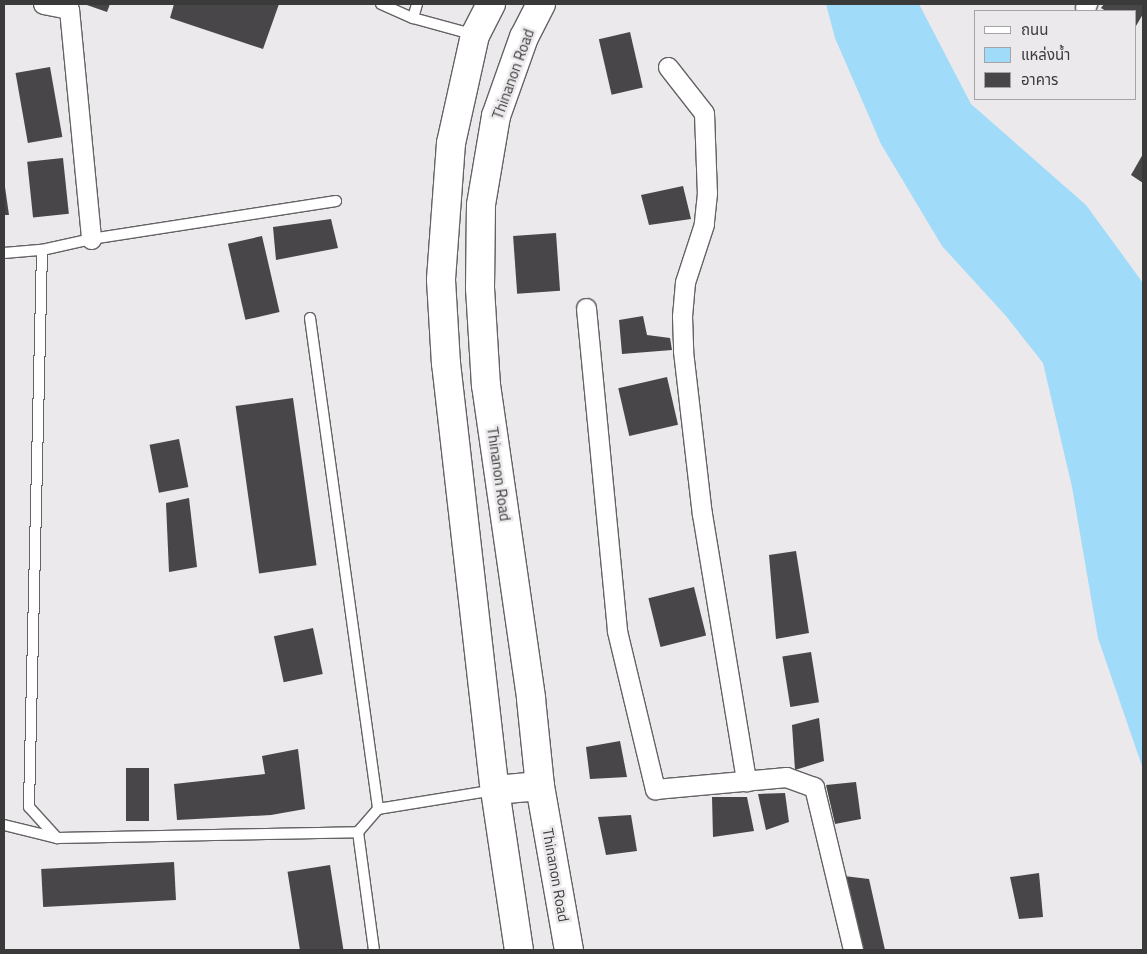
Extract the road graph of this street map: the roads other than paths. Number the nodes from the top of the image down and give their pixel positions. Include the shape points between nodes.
1 (43, 4) edge
2 (381, 4) edge
3 (417, 4) edge
4 (491, 4) edge
5 (542, 4) edge
6 (413, 18) junction
7 (475, 35) junction
8 (668, 67) dead end
9 (336, 201) dead end
10 (91, 239) junction
11 (42, 250) junction
12 (4, 253) edge
13 (586, 308) dead end
14 (310, 318) dead end
15 (746, 781) junction
16 (540, 786) junction
17 (495, 790) junction
18 (378, 809) junction
19 (4, 825) edge
20 (358, 832) junction
21 (57, 838) junction
22 (374, 950) edge
23 (519, 950) edge
24 (569, 950) edge
25 (853, 950) edge

1 - 10 street via 69,9
2 - 6 lane
3 - 6 lane
4 - 7 main road
5 - 16 main road, Thinanon Road via 524,37 496,116 481,205 480,288 486,385 531,699
6 - 7 lane
7 - 17 main road via 451,143 441,280 446,363
8 - 15 street via 704,113 707,183 704,224 685,282 683,351 702,514
9 - 10 lane
10 - 11 lane
11 - 12 lane
11 - 21 lane via 29,807
13 - 15 street via 617,631 655,789
14 - 18 lane
15 - 25 street via 786,777 814,787
16 - 17 main road
16 - 24 main road, Thinanon Road
17 - 18 lane
17 - 23 main road
18 - 20 lane
19 - 21 lane
20 - 21 lane
20 - 22 lane

